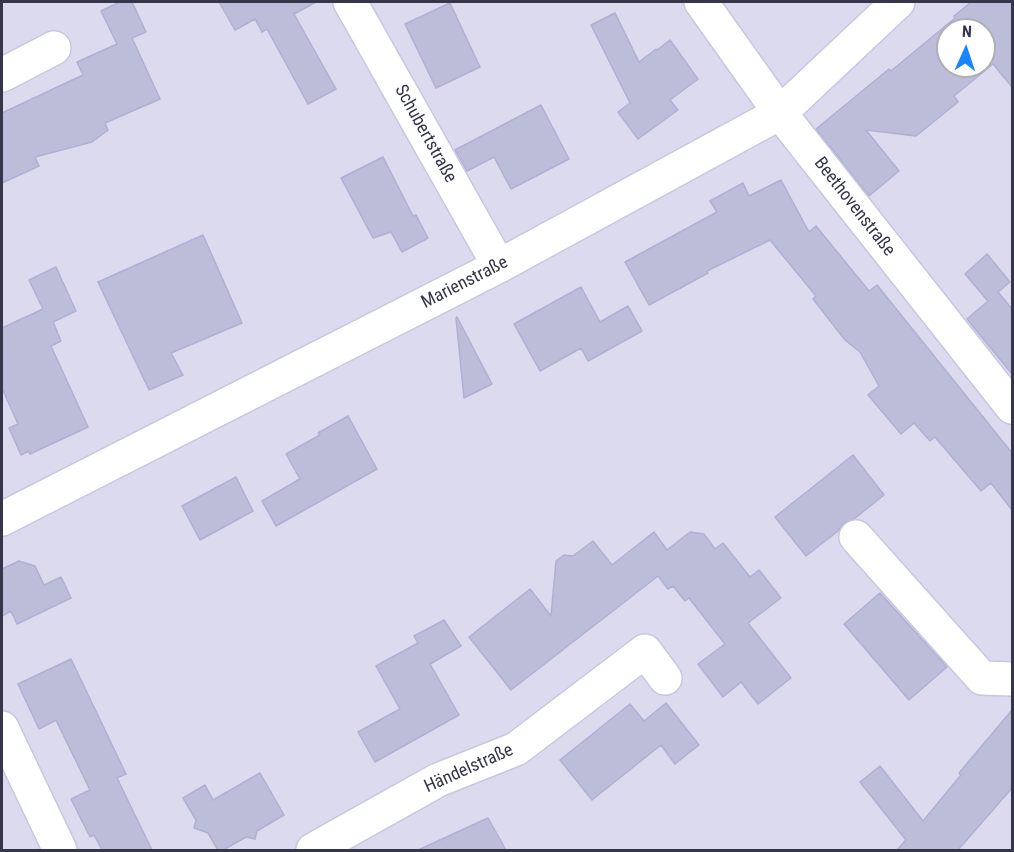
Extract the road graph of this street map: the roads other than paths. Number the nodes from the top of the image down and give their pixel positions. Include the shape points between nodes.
1 (350, 2) edge
2 (701, 2) edge
3 (898, 2) edge
4 (54, 48) dead end
5 (2, 75) edge
6 (780, 113) junction
7 (499, 266) junction
8 (1012, 407) edge
9 (2, 519) edge
10 (856, 537) dead end
11 (665, 678) dead end
12 (1012, 680) edge
13 (2, 728) edge
14 (60, 850) edge
15 (313, 850) edge

1 - 7 street, Schubertstraße
2 - 6 street, Beethovenstraße
3 - 6 street, Marienstraße
4 - 5 street
6 - 7 street, Marienstraße
6 - 8 street, Beethovenstraße
7 - 9 street, Marienstraße
10 - 12 street via 982,678
11 - 15 street, Händelstraße via 645,651 516,749 438,780
13 - 14 street

